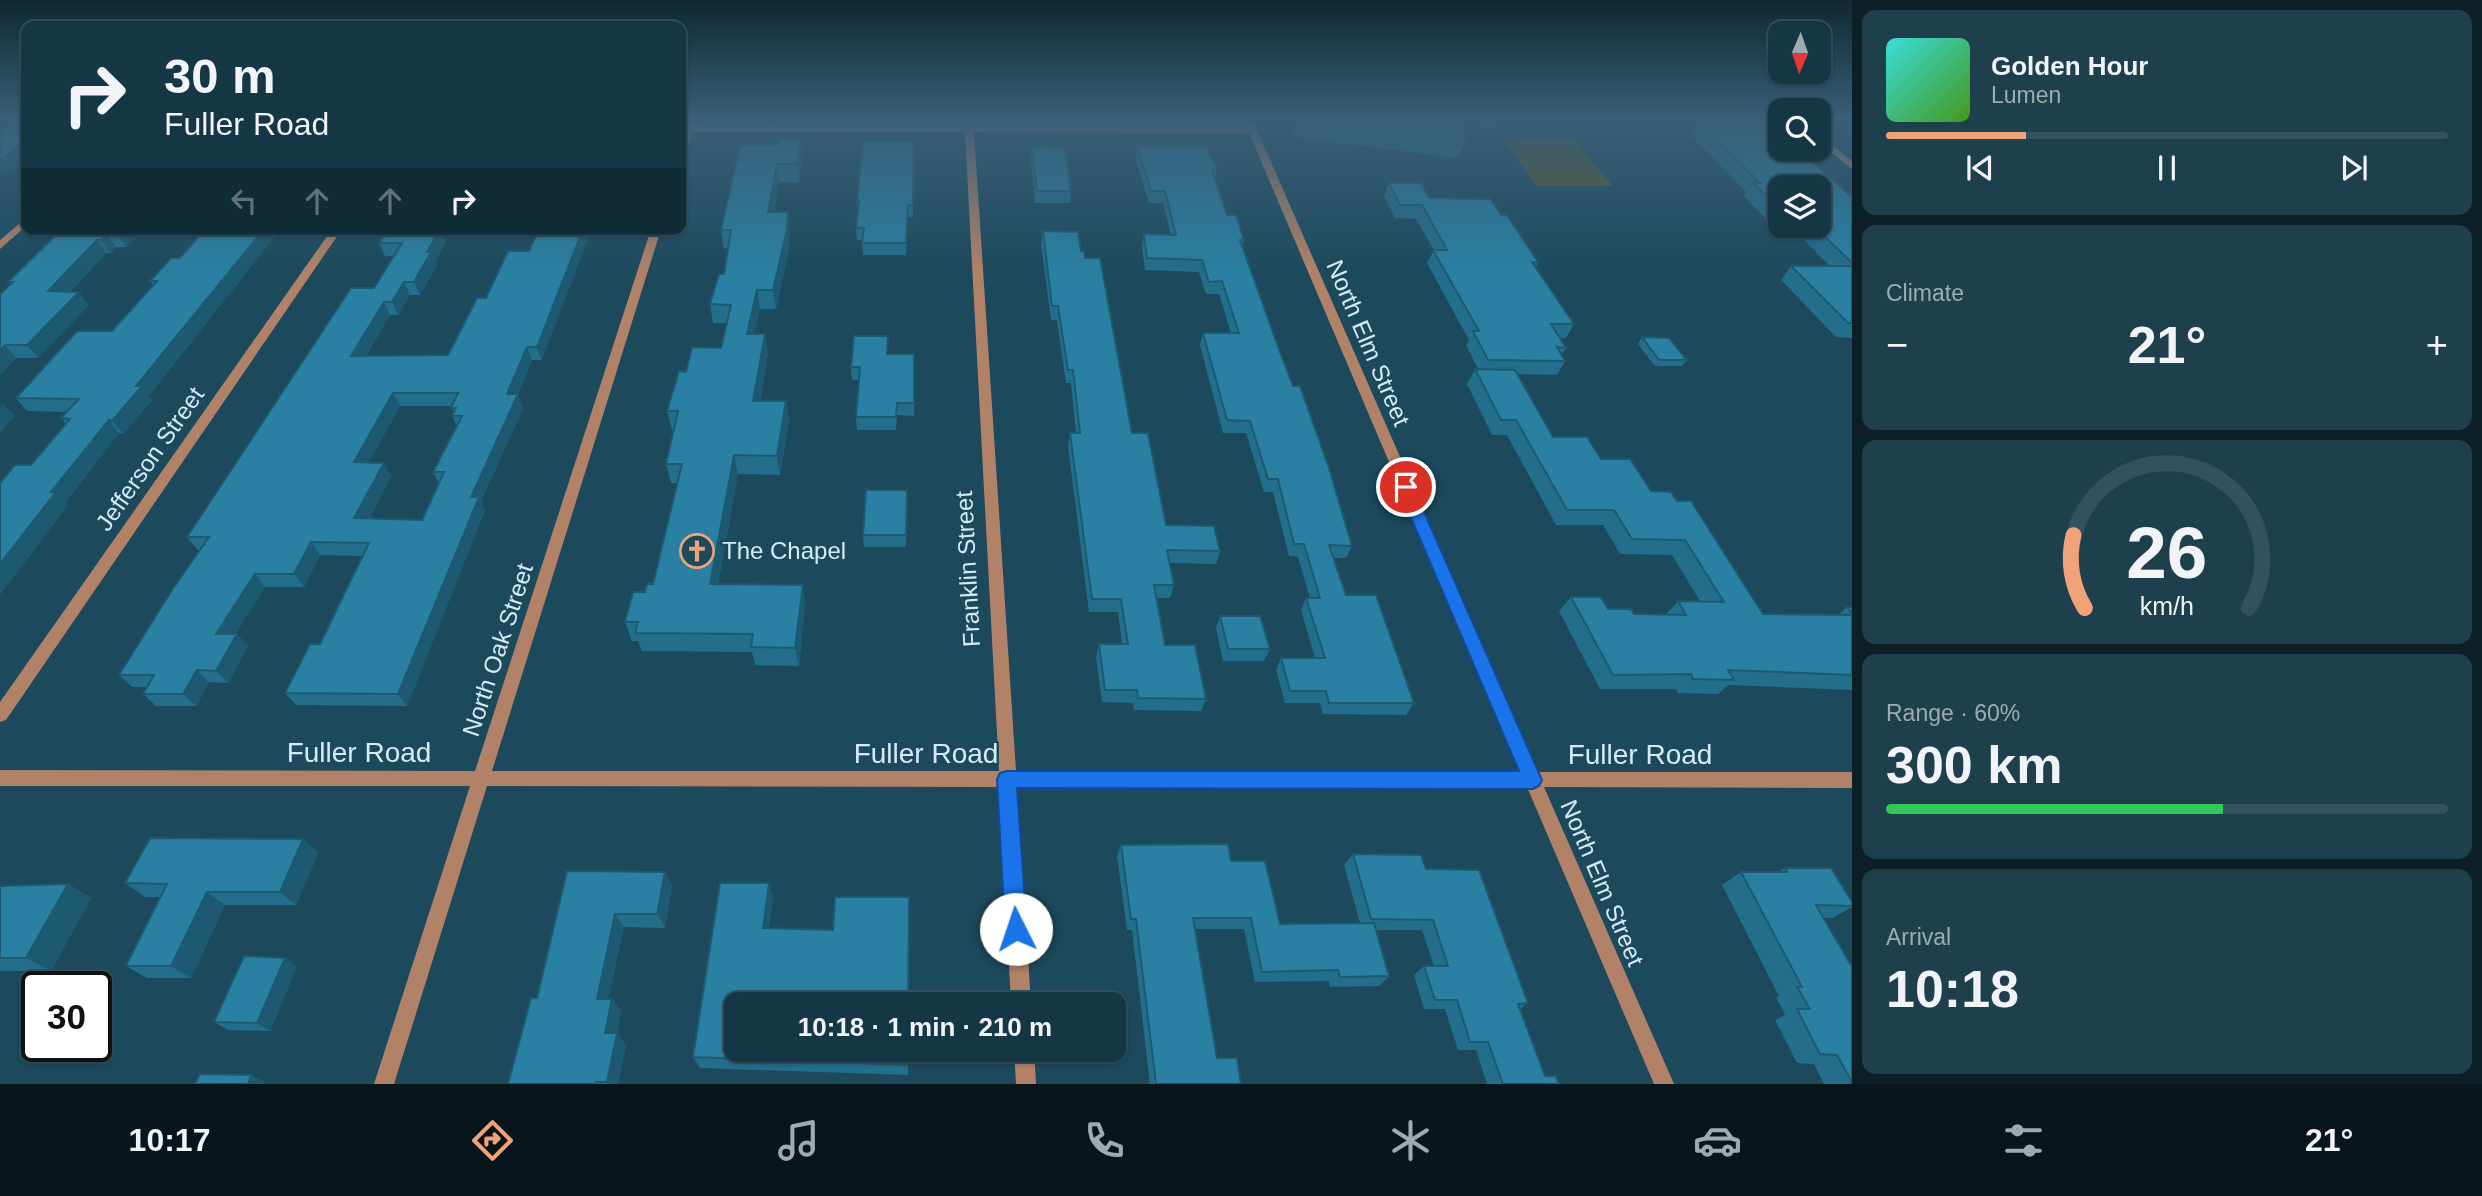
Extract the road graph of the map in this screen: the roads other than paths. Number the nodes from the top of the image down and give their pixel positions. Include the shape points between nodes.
1 (972, 172) edge
2 (1269, 172) edge
3 (21, 226) edge
4 (333, 235) edge
5 (654, 235) edge
6 (0, 246) edge
7 (0, 715) edge
8 (0, 778) edge
9 (481, 778) junction
10 (1006, 779) junction
11 (1533, 780) junction
12 (1852, 780) edge
13 (1020, 992) edge
14 (1025, 1062) edge
15 (384, 1084) edge
16 (1026, 1084) edge
17 (1664, 1084) edge

1 - 10 street, Franklin Street
2 - 11 street, North Elm Street
3 - 6 street
4 - 7 street, Jefferson Street
5 - 9 street, North Oak Street
8 - 9 street, Fuller Road
9 - 10 street, Fuller Road
9 - 15 street, North Oak Street
10 - 11 street, Fuller Road
10 - 13 street, Franklin Street
11 - 12 street, Fuller Road
11 - 17 street, North Elm Street
14 - 16 street

